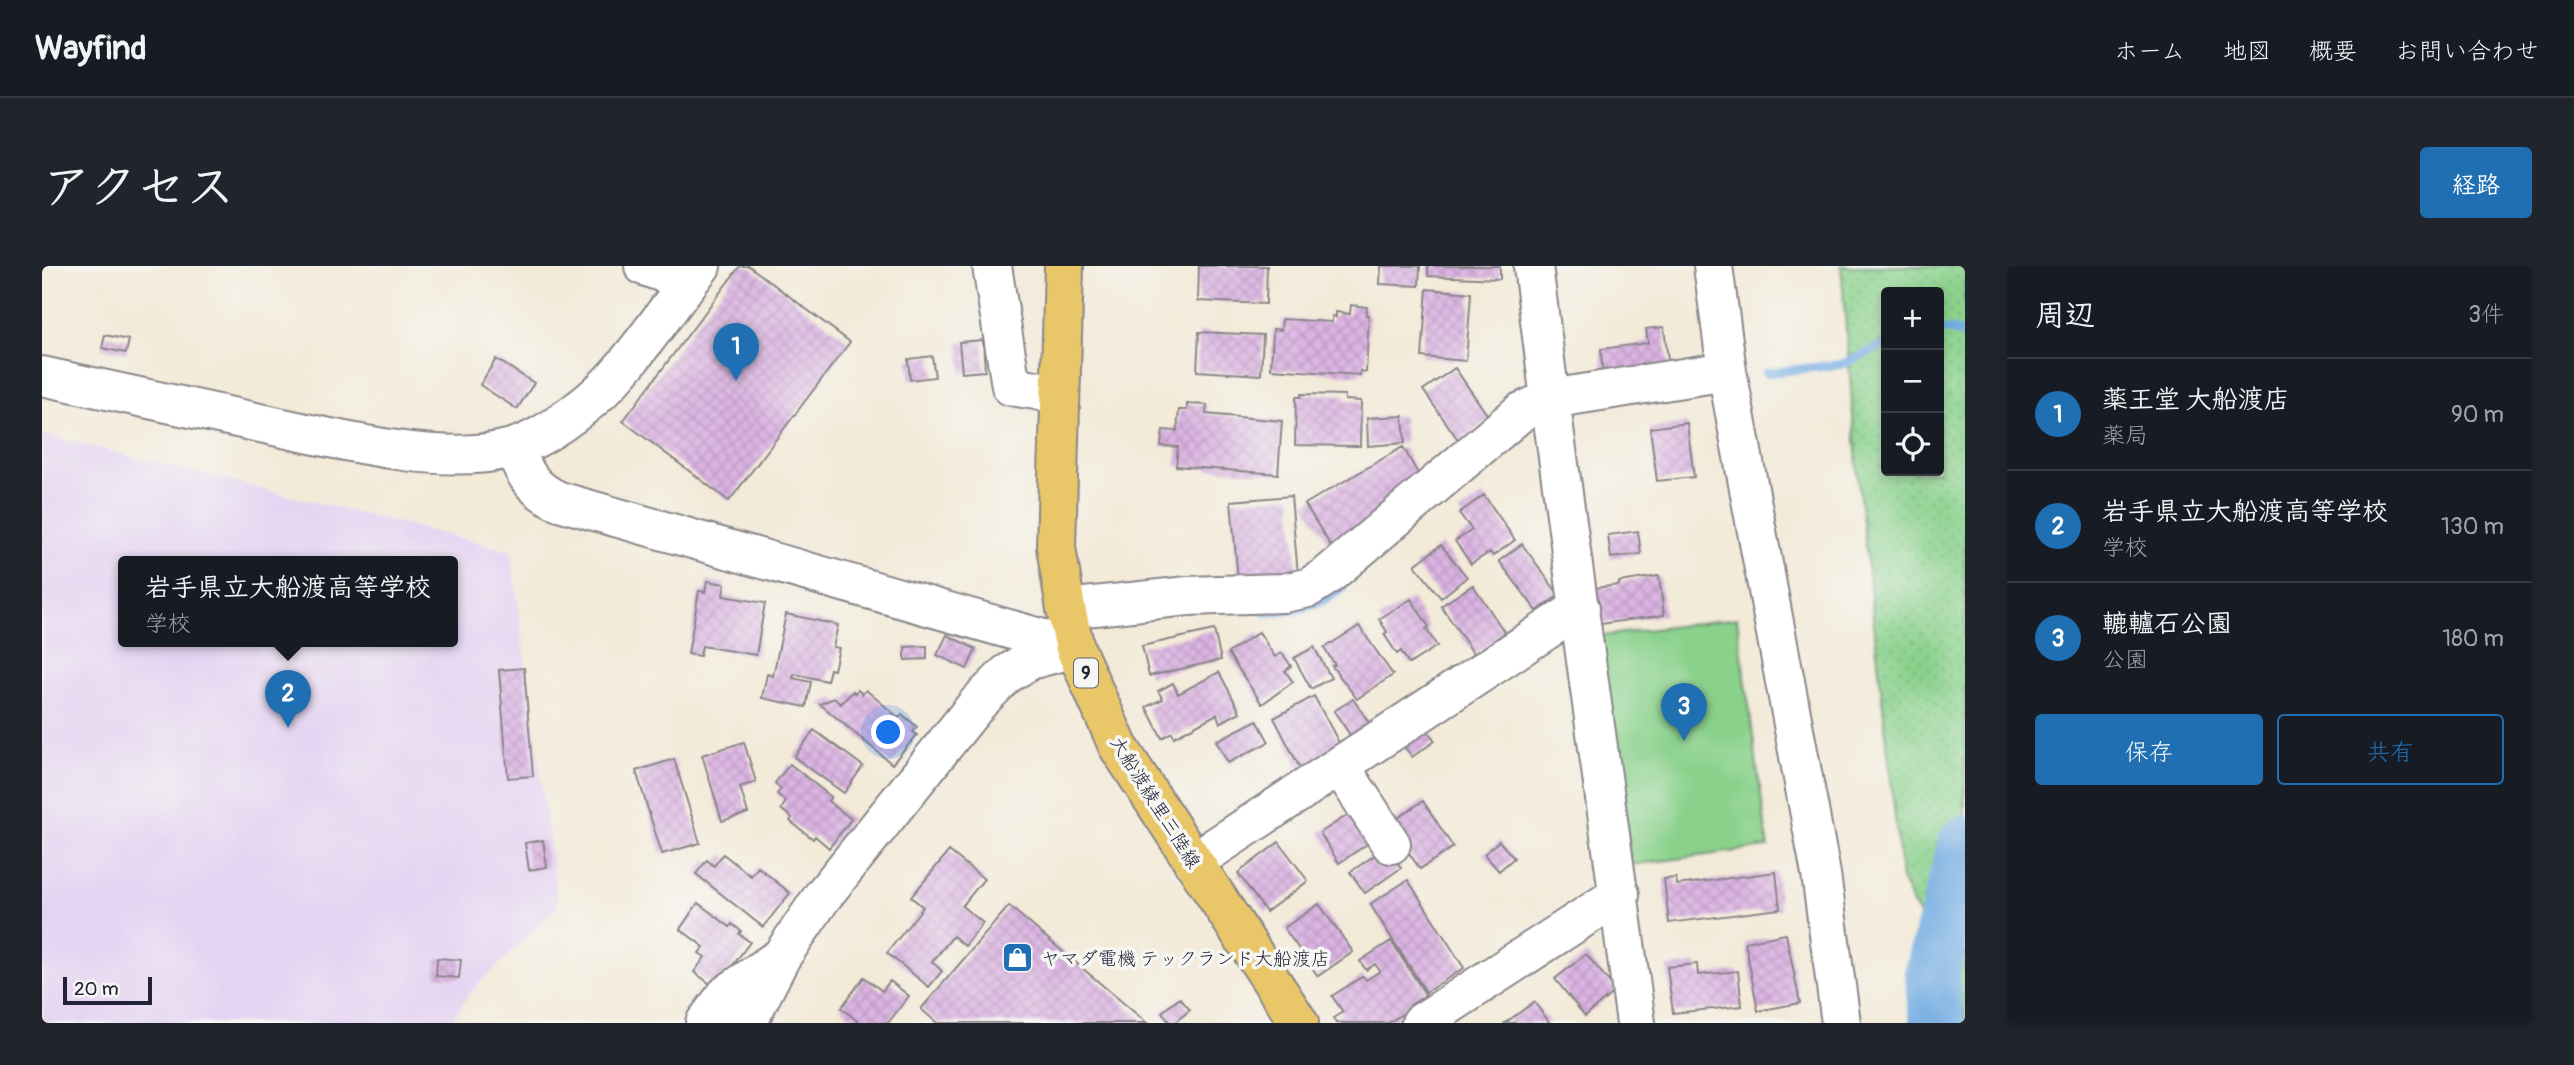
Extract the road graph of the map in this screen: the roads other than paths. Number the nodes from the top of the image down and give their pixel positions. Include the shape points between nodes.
1 (644, 266) edge
2 (992, 266) edge
3 (1064, 266) edge
4 (1533, 266) edge
5 (1713, 266) edge
6 (694, 274) edge
7 (1727, 372) junction
8 (42, 376) edge
9 (1060, 394) junction
10 (1550, 399) junction
11 (514, 448) junction
12 (1580, 608) junction
13 (1066, 609) junction
14 (1075, 648) junction
15 (1340, 766) junction
16 (1391, 844) dead end
17 (1193, 862) junction
18 (1620, 894) junction
19 (780, 957) junction
20 (705, 1023) edge
21 (747, 1023) edge
22 (1299, 1023) edge
23 (1421, 1023) edge
24 (1636, 1023) edge
25 (1841, 1023) edge

1 - 6 street
2 - 9 street via 1011,386
3 - 9 main road, 大船渡綾里三陸線 / 9
4 - 10 street
5 - 7 street
6 - 11 street via 621,369 583,407
7 - 10 street
7 - 25 street via 1821,874
8 - 11 street via 389,449 450,454
9 - 13 main road, 大船渡綾里三陸線 / 9 via 1056,547
10 - 12 street
10 - 13 street via 1521,412 1308,588
11 - 14 street via 524,473 542,493 559,501
12 - 15 street
12 - 18 street
13 - 14 main road, 大船渡綾里三陸線 / 9
14 - 17 main road, 大船渡綾里三陸線 / 9 via 1118,746
14 - 19 street via 1030,660 1007,674 978,703 822,897
15 - 16 street
15 - 17 street
17 - 22 main road, 大船渡綾里三陸線 / 9
18 - 23 street
18 - 24 street
19 - 20 street via 727,995
19 - 21 street

